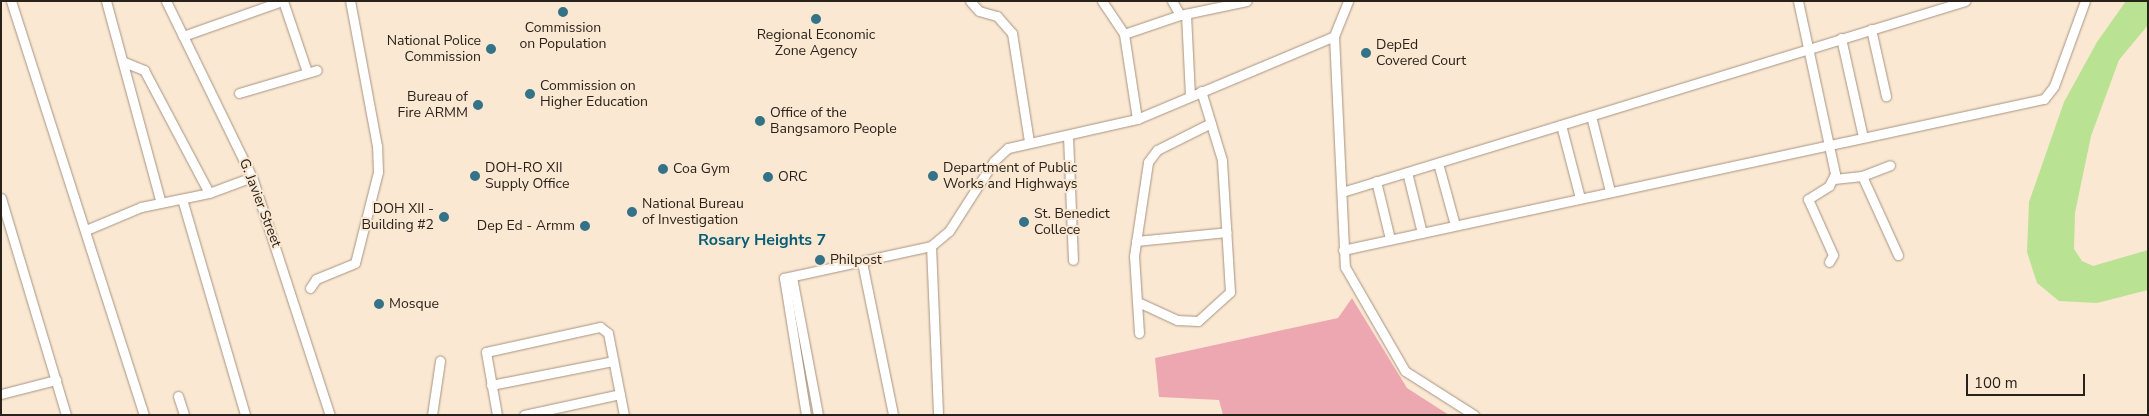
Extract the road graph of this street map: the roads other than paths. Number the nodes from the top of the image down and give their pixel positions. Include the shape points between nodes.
1 (11, 1) edge
2 (106, 1) edge
3 (166, 1) edge
4 (283, 1) edge
5 (350, 1) edge
6 (970, 1) edge
7 (1102, 1) edge
8 (1172, 1) edge
9 (1348, 1) edge
10 (1798, 1) edge
11 (1965, 1) edge
12 (2085, 1) edge
13 (1244, 2) edge
14 (1183, 14) junction
15 (1871, 29) junction
16 (1124, 34) junction
17 (183, 36) junction
18 (1334, 36) junction
19 (1841, 38) junction
20 (1807, 48) junction
21 (124, 62) junction
22 (317, 70) dead end
23 (307, 72) junction
24 (1201, 91) junction
25 (239, 93) dead end
26 (1190, 95) junction
27 (1886, 96) dead end
28 (1591, 116) junction
29 (1137, 119) junction
30 (1211, 123) junction
31 (1561, 125) junction
32 (1068, 136) junction
33 (1862, 137) junction
34 (1030, 142) junction
35 (1828, 144) junction
36 (1438, 163) junction
37 (1890, 165) dead end
38 (1407, 172) junction
39 (1862, 176) junction
40 (252, 177) junction
41 (1834, 179) junction
42 (1376, 181) junction
43 (1610, 191) junction
44 (1342, 192) junction
45 (209, 193) junction
46 (1, 198) edge
47 (1580, 198) junction
48 (182, 199) junction
49 (161, 203) junction
50 (1455, 225) junction
51 (86, 230) junction
52 (1226, 232) junction
53 (1422, 232) junction
54 (1390, 239) junction
55 (1136, 241) junction
56 (932, 246) junction
57 (1343, 250) junction
58 (1898, 254) dead end
59 (1073, 260) dead end
60 (862, 262) junction
61 (1829, 262) dead end
62 (788, 278) junction
63 (310, 288) dead end
64 (1140, 303) junction
65 (1139, 333) dead end
66 (440, 361) dead end
67 (613, 361) junction
68 (56, 380) junction
69 (491, 385) junction
70 (1, 394) edge
71 (620, 394) junction
72 (178, 396) dead end
73 (66, 415) edge
74 (144, 415) edge
75 (184, 415) edge
76 (245, 415) edge
77 (330, 415) edge
78 (432, 415) edge
79 (497, 415) edge
80 (524, 415) edge
81 (624, 415) edge
82 (806, 415) edge
83 (818, 415) edge
84 (894, 415) edge
85 (938, 415) edge
86 (1474, 415) edge

1 - 51 street
2 - 21 street
3 - 17 street, G. Javier Street
4 - 17 street
4 - 23 street
5 - 63 street via 378,146 378,172 355,262 316,279
6 - 34 street via 979,11 997,16 1012,33
7 - 16 street
8 - 14 street
9 - 18 street
10 - 20 street
11 - 15 street
12 - 33 street via 2054,86 2044,99
13 - 14 street
14 - 16 street
14 - 26 street
15 - 19 street
15 - 27 street
16 - 29 street
17 - 40 street, G. Javier Street
18 - 24 street
18 - 44 street
19 - 20 street
19 - 33 street
20 - 28 street
20 - 35 street
21 - 45 street via 144,70
21 - 49 street
22 - 23 street
23 - 25 street
24 - 26 street
24 - 30 street
26 - 29 street
28 - 31 street
28 - 43 street
29 - 32 street
30 - 52 street via 1222,160
30 - 55 street via 1152,154 1144,174
31 - 36 street
31 - 47 street
32 - 34 street
32 - 59 street
33 - 35 street
34 - 56 street via 1001,154 948,231
35 - 41 street
35 - 43 street
36 - 38 street
36 - 50 street
37 - 39 street
38 - 42 street
38 - 53 street
39 - 41 street
39 - 58 street
40 - 45 street
40 - 77 street, G. Javier Street
41 - 61 street via 1808,199 1833,255
42 - 44 street
42 - 54 street
43 - 47 street
44 - 57 street
45 - 48 street
46 - 68 street
47 - 50 street
48 - 49 street
48 - 76 street
49 - 51 street
50 - 53 street
51 - 74 street
52 - 55 street
52 - 64 street via 1231,288 1210,315 1186,322
53 - 54 street
54 - 57 street
55 - 64 street via 1136,291
56 - 60 street
56 - 85 street
57 - 86 street via 1350,276 1405,371
60 - 62 street
60 - 84 street
62 - 82 street
62 - 83 street
64 - 65 street
66 - 78 street
67 - 69 street
67 - 69 street via 608,333 604,328 592,328 486,352
67 - 71 street
68 - 70 street
68 - 73 street
69 - 79 street
71 - 80 street
71 - 81 street
72 - 75 street

